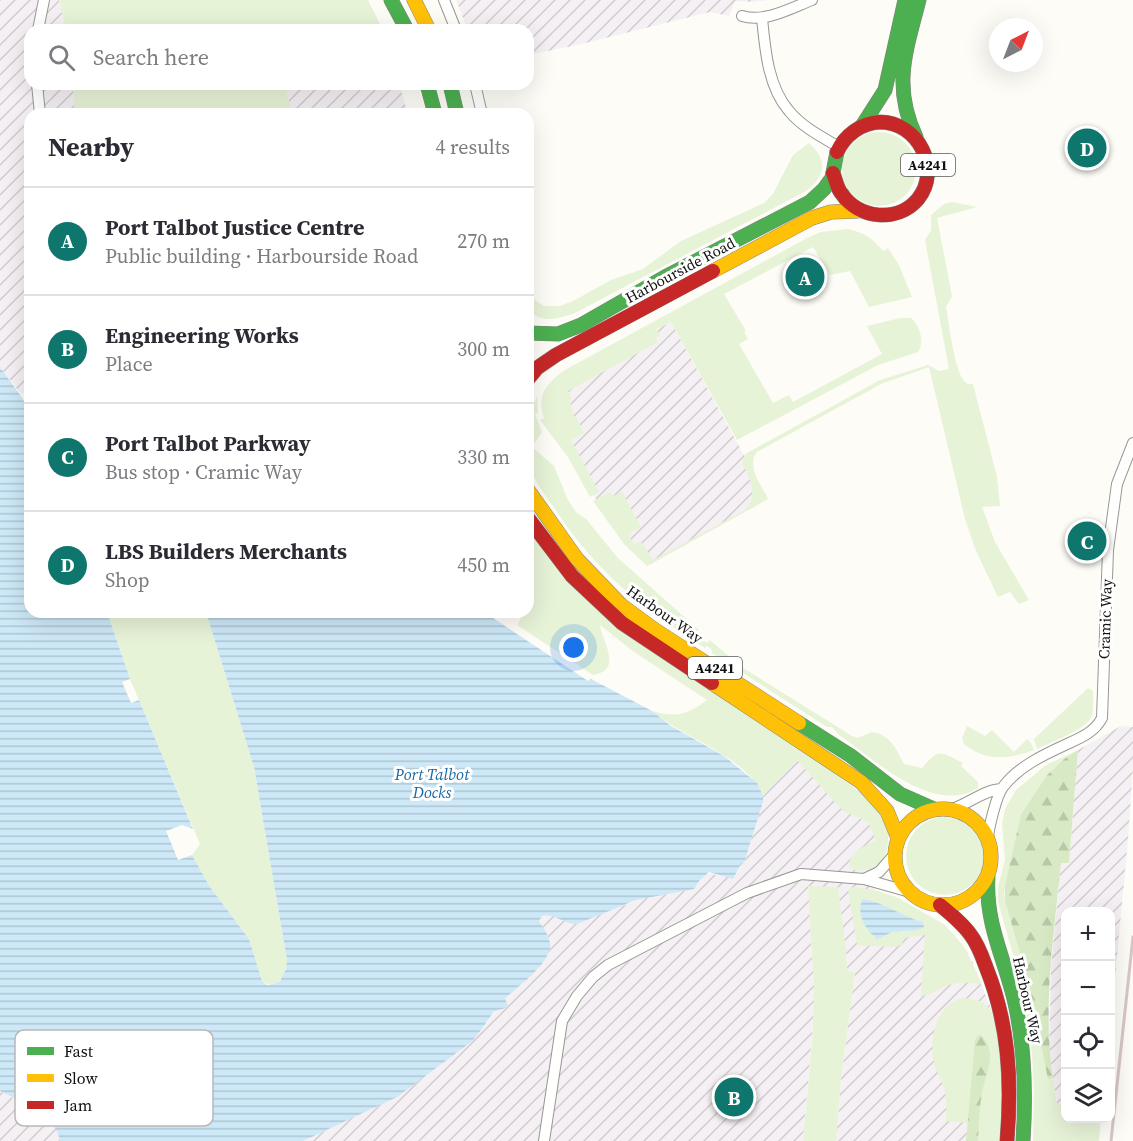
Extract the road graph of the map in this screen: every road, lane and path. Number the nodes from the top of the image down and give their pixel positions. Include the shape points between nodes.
1 (44, 0) edge
2 (391, 0) edge
3 (414, 0) edge
4 (444, 0) edge
5 (812, 0) edge
6 (905, 0) edge
7 (919, 0) edge
8 (742, 16) dead end
9 (762, 18) junction
10 (39, 24) edge
11 (404, 24) edge
12 (426, 24) edge
13 (454, 24) edge
14 (38, 90) edge
15 (429, 90) edge
16 (451, 90) edge
17 (476, 90) edge
18 (39, 108) edge
19 (433, 108) edge
20 (456, 108) edge
21 (481, 108) edge
22 (862, 126) junction
23 (918, 140) junction
24 (839, 147) junction
25 (834, 173) junction
26 (858, 211) junction
27 (534, 333) edge
28 (534, 372) edge
29 (1133, 443) edge
30 (534, 499) edge
31 (534, 526) edge
32 (1001, 789) junction
33 (934, 809) junction
34 (952, 809) junction
35 (898, 838) junction
36 (988, 840) junction
37 (894, 855) junction
38 (989, 869) junction
39 (864, 879) junction
40 (910, 892) junction
41 (940, 905) junction
42 (544, 1141) edge
43 (1007, 1141) edge
44 (1023, 1141) edge

1 - 10 street
2 - 11 main road
3 - 12 main road
4 - 13 street
5 - 9 street
6 - 22 main road via 885,90
7 - 23 main road, Harbourside Road / A4241 via 901,90 907,120
8 - 9 street
9 - 24 street via 768,63 787,108
14 - 18 street
15 - 19 main road
16 - 20 main road
17 - 21 street
22 - 23 main road, A4241 via 892,123
22 - 24 main road
23 - 26 main road, Harbourside Road / A4241 via 928,168 926,184 916,200 892,215
24 - 25 main road, Harbourside Road
25 - 26 main road via 841,195
25 - 27 main road, Harbourside Road via 810,202 581,325 558,334
26 - 28 main road, Harbourside Road / A4241 via 831,212 812,218 556,355
29 - 32 street, Cramic Way via 1113,505 1102,718 1098,726 1081,738 1037,759
30 - 33 main road, Harbour Way / A4241 via 573,555 627,609 851,756 900,794
31 - 35 main road, Harbour Way / A4241 via 572,576 622,623 853,776 883,803
32 - 34 street
32 - 36 street
33 - 34 main road, A4241
33 - 35 main road, A4241 via 912,819
34 - 36 main road via 976,822
35 - 37 main road, A4241
36 - 38 main road
37 - 39 street via 879,872
37 - 40 main road via 898,876
38 - 41 main road via 975,893 958,903
38 - 44 main road, Harbour Way via 987,913 1010,983 1023,1041
39 - 40 street
39 - 42 street via 801,874 778,881 747,893 598,972 562,1021
40 - 41 main road
41 - 43 main road, Harbour Way via 972,938 993,984 1010,1064

